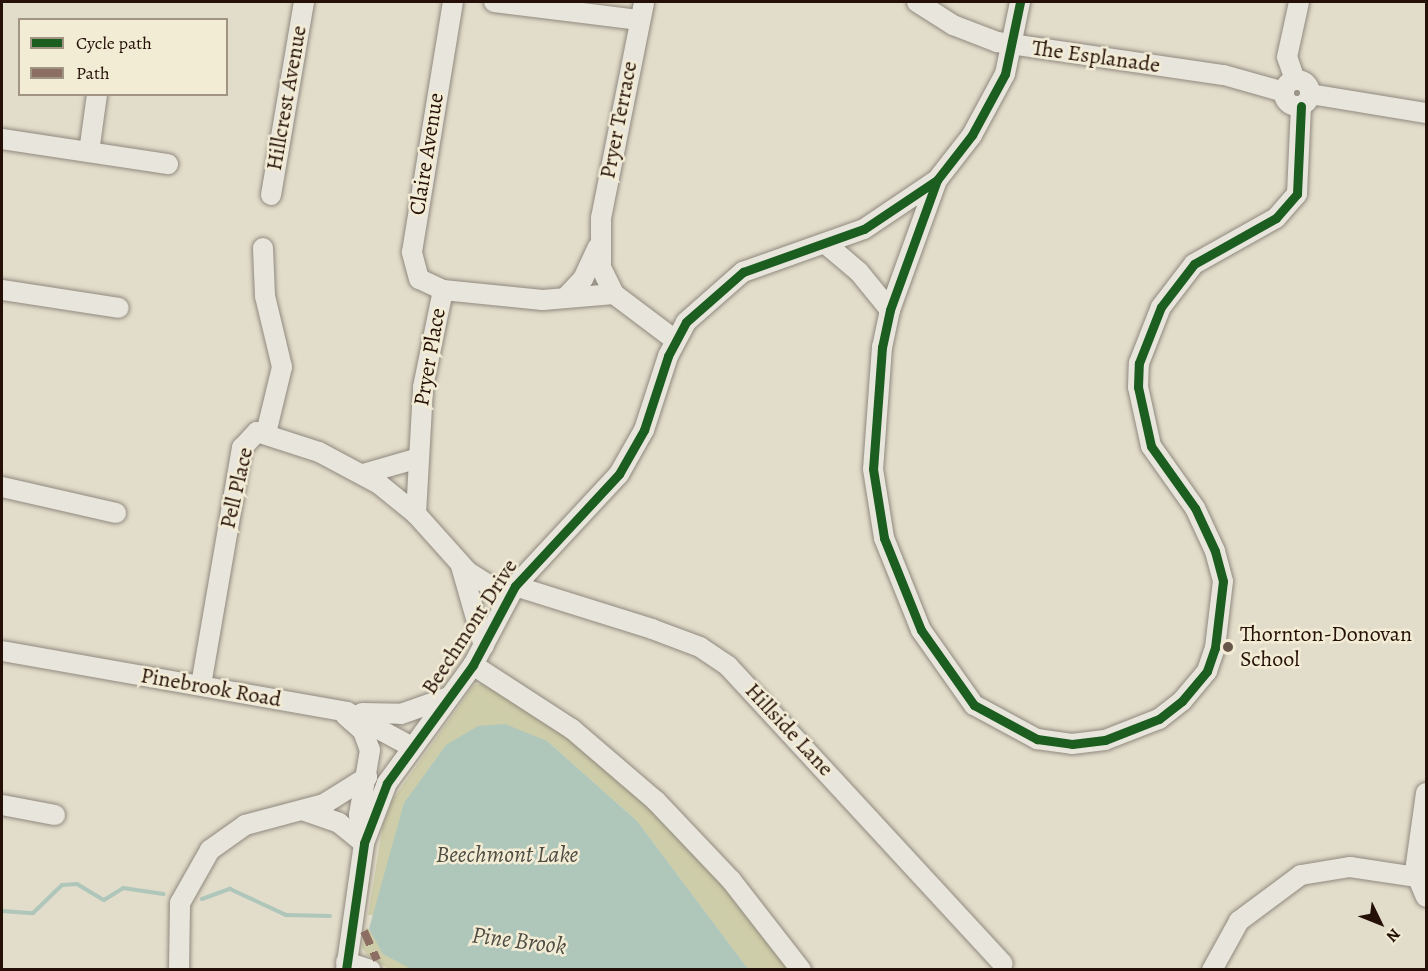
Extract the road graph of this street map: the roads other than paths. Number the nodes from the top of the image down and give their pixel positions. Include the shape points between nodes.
1 (304, 2) edge
2 (453, 2) edge
3 (494, 2) edge
4 (917, 2) edge
5 (1020, 2) edge
6 (1299, 2) edge
7 (641, 11) edge
8 (1015, 45) junction
9 (1289, 86) junction
10 (97, 96) edge
11 (1306, 100) junction
12 (1426, 113) edge
13 (2, 139) edge
14 (89, 152) junction
15 (168, 164) dead end
16 (937, 180) junction
17 (271, 195) dead end
18 (600, 239) junction
19 (826, 244) junction
20 (263, 248) dead end
21 (2, 290) edge
22 (443, 290) junction
23 (614, 294) junction
24 (565, 297) junction
25 (119, 308) dead end
26 (890, 310) junction
27 (675, 340) junction
28 (267, 433) junction
29 (415, 459) junction
30 (363, 474) junction
31 (2, 487) edge
32 (116, 513) dead end
33 (416, 514) junction
34 (460, 564) junction
35 (512, 591) junction
36 (484, 646) junction
37 (2, 651) edge
38 (473, 665) junction
39 (201, 685) junction
40 (451, 696) junction
41 (344, 712) junction
42 (412, 747) junction
43 (367, 777) junction
44 (1426, 793) edge
45 (2, 805) edge
46 (305, 811) junction
47 (55, 815) dead end
48 (364, 843) junction
49 (1417, 877) junction
50 (1426, 897) edge
51 (1003, 964) dead end
52 (346, 966) edge
53 (178, 969) edge
54 (371, 969) edge
55 (801, 969) edge
56 (1212, 969) edge

1 - 17 street, Hillcrest Avenue
2 - 22 street, Claire Avenue via 412,252 418,279
3 - 7 street
4 - 8 street, The Esplanade via 964,30
5 - 8 street, Beechmont Drive
6 - 9 street via 1287,57
7 - 18 street, Pryer Terrace
8 - 9 street, The Esplanade
8 - 16 street, Beechmont Drive via 981,121
9 - 11 street, The Esplanade via 1307,84
10 - 14 street
11 - 12 street
11 - 26 street via 1297,194 1276,218 1194,264 1161,307 1139,363 1151,446 1195,508 1223,581 1222,623 1207,671 1159,719 1105,740 1072,744 1037,739 974,705 937,659 894,567 873,469 876,394
13 - 14 street
14 - 15 street
16 - 19 street, Beechmont Drive via 877,223
16 - 26 street
18 - 23 street, Pryer Terrace via 601,267
18 - 24 street, Pryer Terrace via 588,272
19 - 26 street via 859,272
19 - 27 street, Beechmont Drive via 743,272 700,306
20 - 28 street via 265,296 282,367
21 - 25 street
22 - 24 street, Pryer Place via 543,300
22 - 29 street, Pryer Place
23 - 24 street, Pryer Place
23 - 27 street
27 - 35 street, Beechmont Drive via 644,430 623,469
28 - 30 street, Pell Place
28 - 39 street, Pell Place via 252,434 242,448
29 - 30 street
29 - 33 street, Pryer Place
30 - 33 street, Pell Place
31 - 32 street
33 - 34 street, Pell Place
34 - 35 street, Pell Place
34 - 36 street, Pell Place
35 - 36 street, Beechmont Drive
35 - 51 street, Hillside Lane via 652,629 700,647 728,666
36 - 38 street, Beechmont Drive
37 - 39 street, Pinebrook Road
38 - 40 street, Beechmont Drive
38 - 55 street via 572,729 662,807 737,888
39 - 41 street, Pinebrook Road
40 - 41 street via 401,714
40 - 42 street, Beechmont Drive
41 - 42 street, Pinebrook Road
41 - 43 street via 368,740
42 - 48 street, Beechmont Drive via 381,795
43 - 46 street
43 - 48 street via 359,815
44 - 49 street
45 - 47 street
46 - 48 street via 339,823
46 - 53 street via 245,825 203,858 180,903
48 - 52 street, Beechmont Drive
49 - 50 street
49 - 56 street via 1350,867 1301,874 1239,921
52 - 54 street

